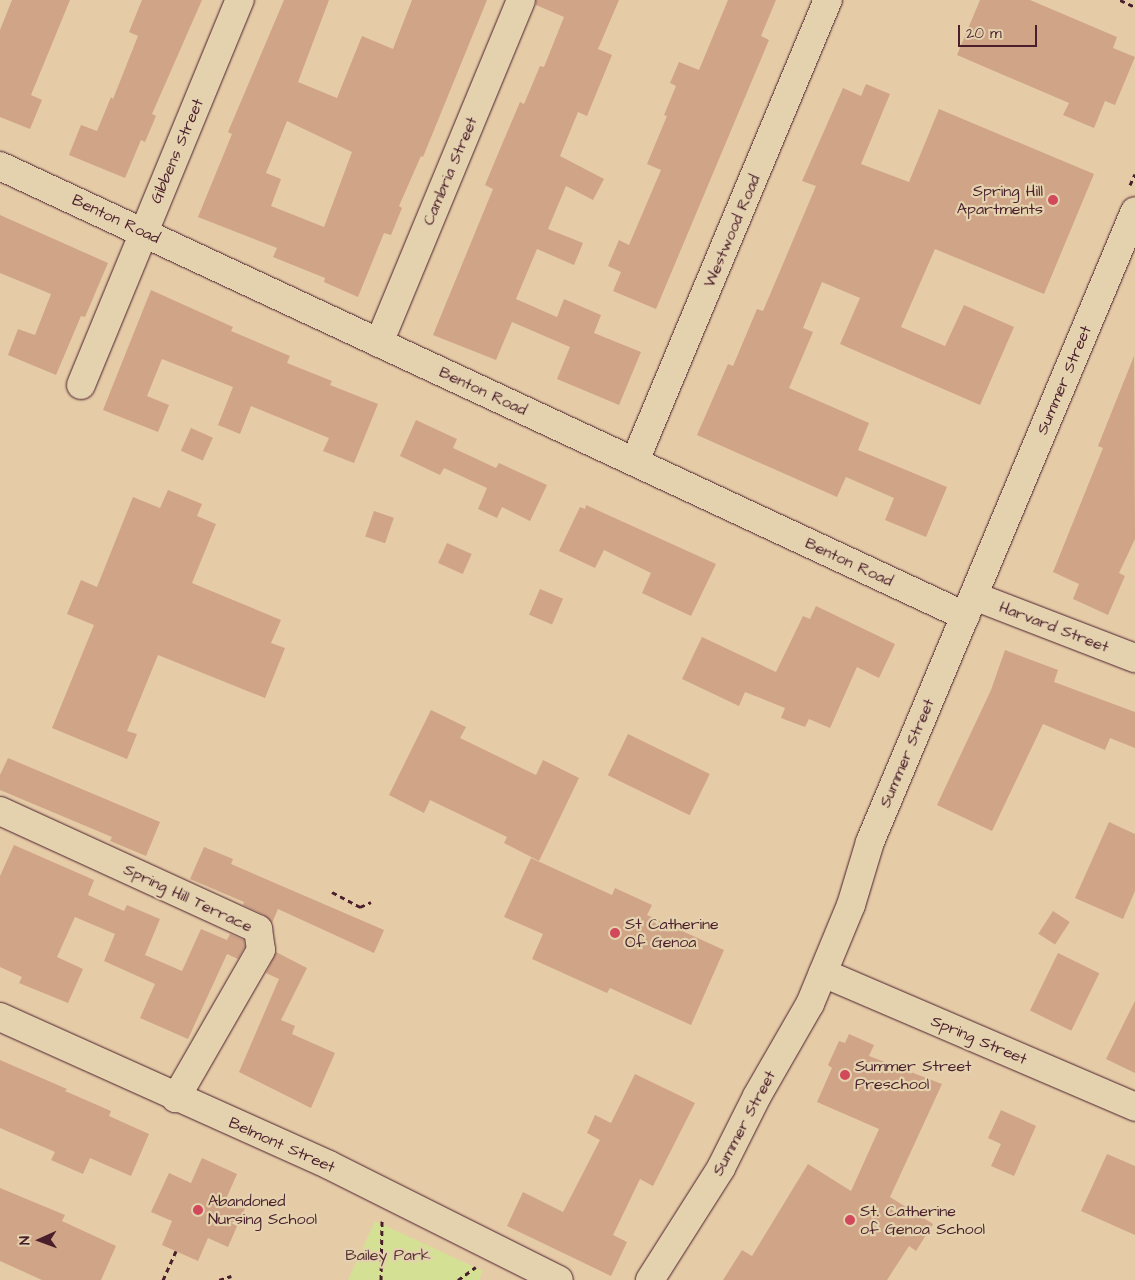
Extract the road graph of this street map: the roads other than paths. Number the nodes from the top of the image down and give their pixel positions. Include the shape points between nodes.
1 (240, 0) edge
2 (521, 0) edge
3 (828, 0) edge
4 (0, 166) edge
5 (1135, 211) edge
6 (144, 232) junction
7 (379, 343) junction
8 (81, 385) dead end
9 (635, 461) junction
10 (969, 606) junction
11 (1135, 658) edge
12 (0, 811) edge
13 (823, 973) junction
14 (0, 1017) edge
15 (176, 1098) junction
16 (1135, 1107) edge
17 (559, 1280) edge
18 (650, 1280) edge

1 - 6 street, Gibbens Street
2 - 7 street, Cambria Street
3 - 9 street, Westwood Road
4 - 6 street, Benton Road
5 - 10 street, Summer Street
6 - 7 street, Benton Road
6 - 8 street, Gibbens Street
7 - 9 street, Benton Road
9 - 10 street, Benton Road
10 - 11 street, Harvard Street
10 - 13 street, Summer Street via 870,842 851,905
12 - 15 street, Spring Hill Terrace via 258,929 261,950
13 - 16 street, Spring Street
13 - 18 street, Summer Street via 808,1010 757,1096 726,1159
14 - 15 street, Belmont Street
15 - 17 street, Belmont Street via 383,1192

